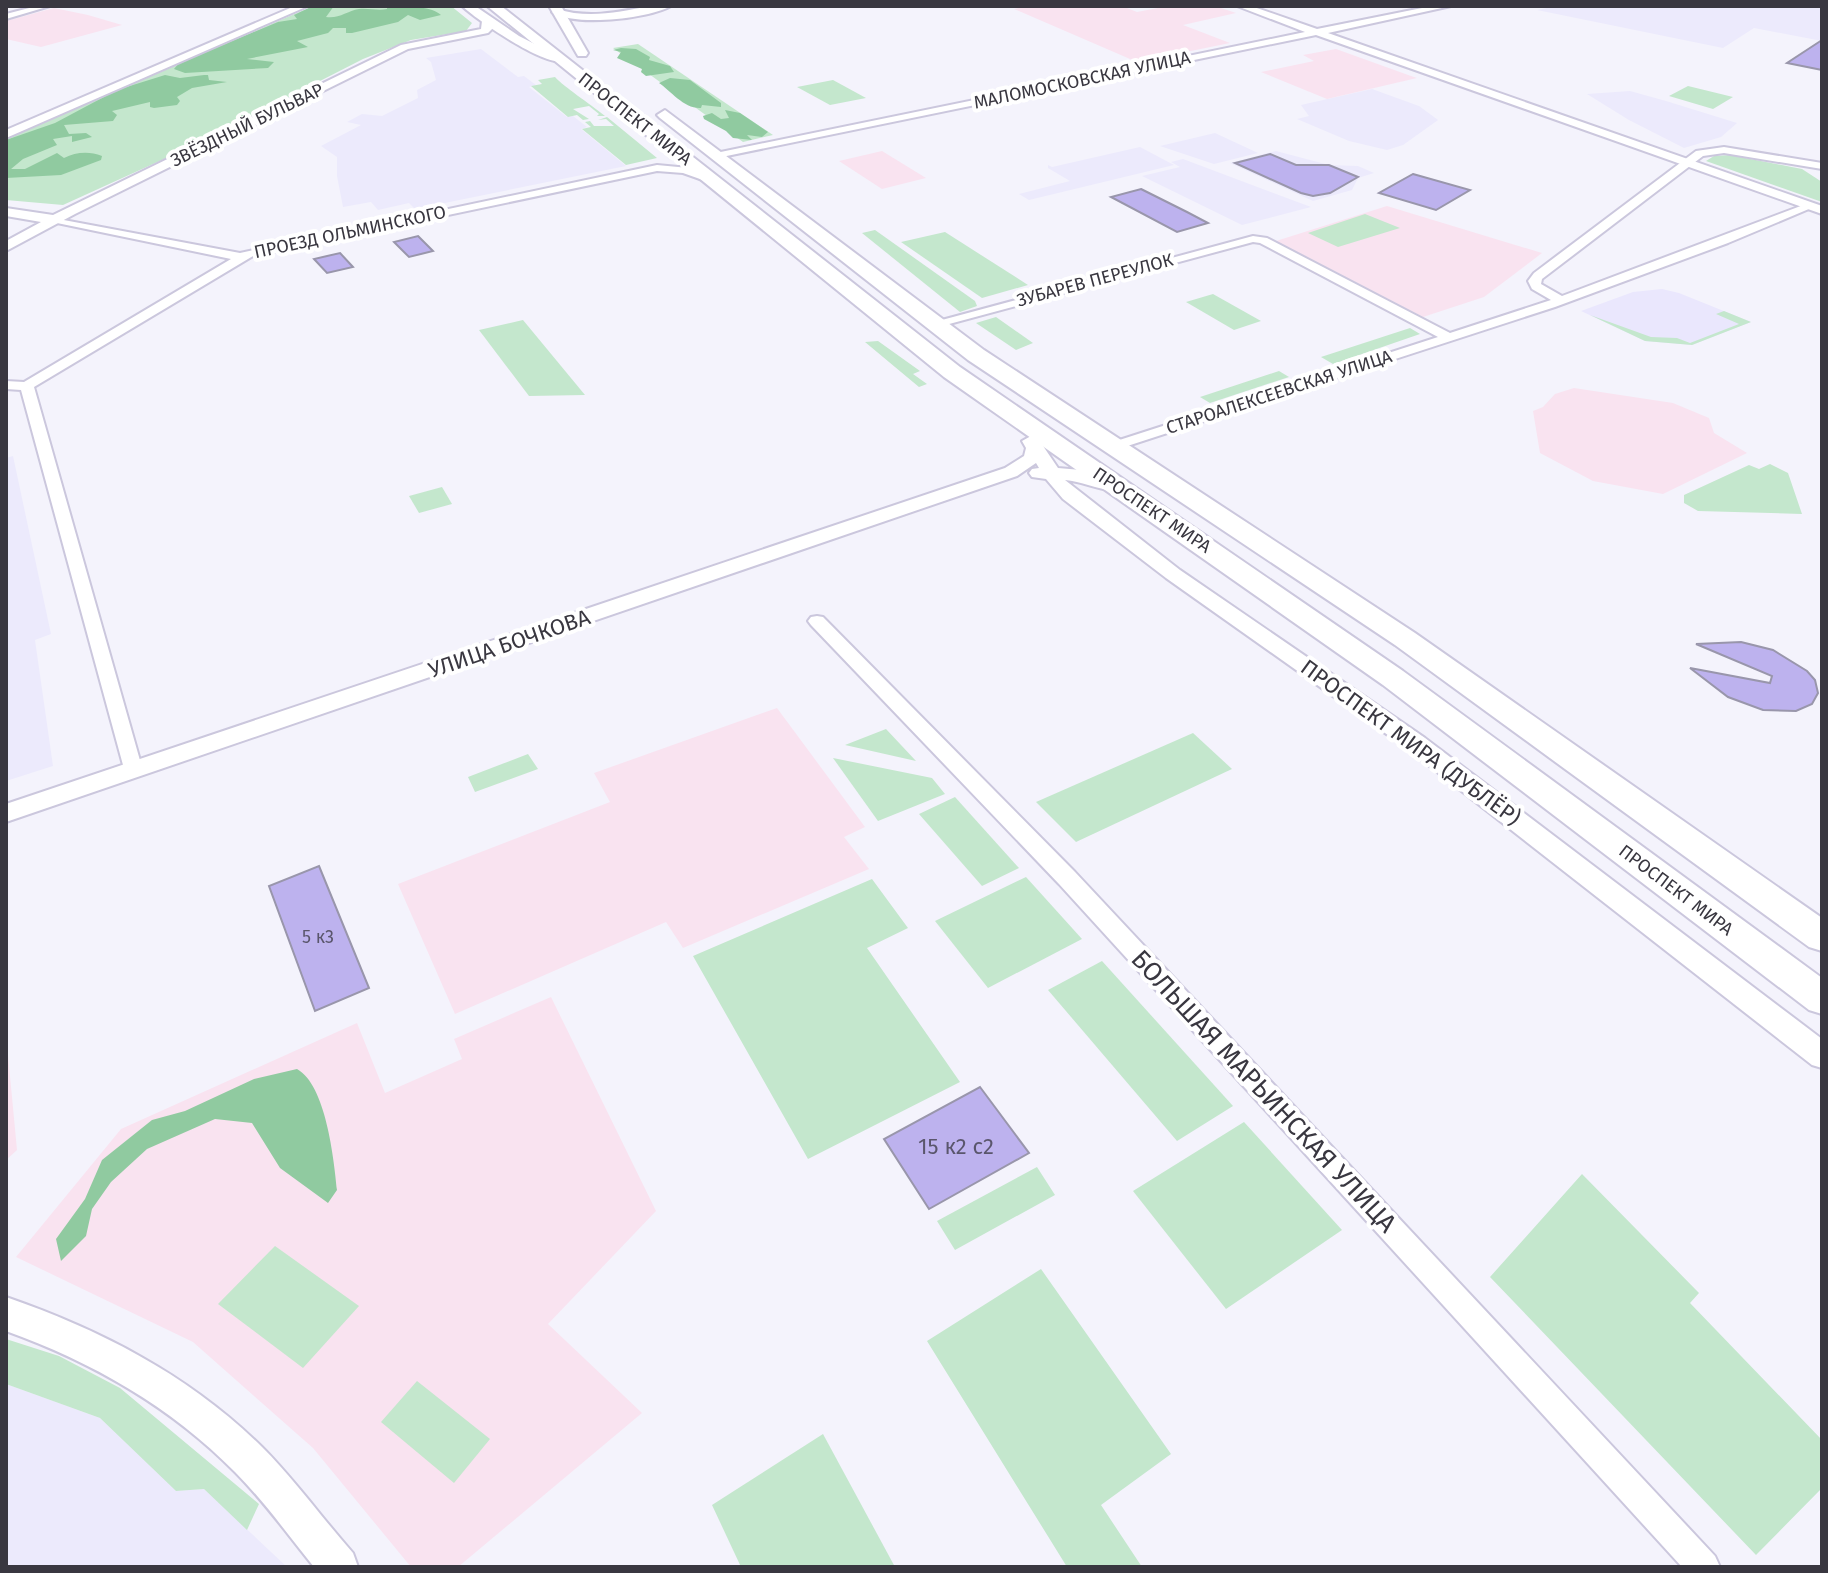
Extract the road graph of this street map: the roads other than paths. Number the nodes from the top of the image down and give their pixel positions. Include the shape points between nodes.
1 (46, 6) edge
2 (303, 6) edge
3 (468, 6) edge
4 (493, 6) edge
5 (666, 6) edge
6 (1242, 6) edge
7 (1446, 6) edge
8 (556, 9) edge
9 (638, 10) junction
10 (6, 17) edge
11 (487, 21) junction
12 (1316, 32) junction
13 (562, 33) junction
14 (560, 60) junction
15 (596, 64) dead end
16 (657, 109) dead end
17 (6, 134) edge
18 (674, 149) junction
19 (717, 154) junction
20 (1687, 163) junction
21 (1807, 164) junction
22 (1822, 166) edge
23 (657, 168) junction
24 (1822, 173) edge
25 (715, 182) junction
26 (1816, 208) edge
27 (6, 212) edge
28 (57, 220) junction
29 (6, 247) edge
30 (241, 257) junction
31 (1561, 300) junction
32 (933, 324) junction
33 (1447, 337) junction
34 (6, 385) edge
35 (27, 386) junction
36 (1015, 416) junction
37 (1112, 447) junction
38 (1035, 448) junction
39 (1011, 472) junction
40 (1050, 473) junction
41 (1114, 485) junction
42 (817, 621) dead end
43 (133, 771) junction
44 (6, 813) edge
45 (1822, 937) edge
46 (1822, 999) edge
47 (1822, 1056) edge
48 (6, 1314) edge
49 (339, 1567) edge
50 (1704, 1567) edge

1 - 10 street
2 - 17 street
3 - 11 main road
4 - 14 main road, ПРОСПЕКТ МИРА
5 - 9 street
6 - 12 street
7 - 12 street, МАЛОМОСКОВСКАЯ УЛИЦА
8 - 9 street via 579,18
8 - 13 main road
9 - 13 street via 577,22
11 - 14 main road
11 - 28 street, ЗВЁЗДНЫЙ БУЛЬВАР via 484,31 405,47
12 - 19 street, МАЛОМОСКОВСКАЯ УЛИЦА
12 - 20 street
13 - 15 main road, ПРОСПЕКТ МИРА
14 - 18 main road, ПРОСПЕКТ МИРА
16 - 19 main road, ПРОСПЕКТ МИРА
18 - 23 street
18 - 25 main road, ПРОСПЕКТ МИРА
19 - 32 main road, ПРОСПЕКТ МИРА
20 - 21 street via 1700,153 1719,150
20 - 26 street
20 - 31 street via 1538,276 1536,286
21 - 22 street
21 - 24 street
23 - 25 street, ПРОЕЗД ОЛЬМИНСКОГО via 685,170
23 - 30 street, ПРОЕЗД ОЛЬМИНСКОГО
25 - 36 main road, ПРОСПЕКТ МИРА via 894,328
26 - 31 street, СТАРОАЛЕКСЕЕВСКАЯ УЛИЦА
27 - 28 street
28 - 29 street, ЗВЁЗДНЫЙ БУЛЬВАР
28 - 30 street
30 - 35 street, ПРОЕЗД ОЛЬМИНСКОГО
31 - 33 street, СТАРОАЛЕКСЕЕВСКАЯ УЛИЦА
32 - 33 street, ЗУБАРЕВ ПЕРЕУЛОК via 1258,239
32 - 37 main road, ПРОСПЕКТ МИРА
33 - 37 street, СТАРОАЛЕКСЕЕВСКАЯ УЛИЦА
34 - 35 street
35 - 43 street
36 - 38 street, ПРОСПЕКТ МИРА (ДУБЛЁР)
36 - 41 main road, ПРОСПЕКТ МИРА
37 - 45 main road, ПРОСПЕКТ МИРА via 1405,639
38 - 39 street, УЛИЦА БОЧКОВА via 1027,463
38 - 40 street, ПРОСПЕКТ МИРА (ДУБЛЁР)
39 - 40 street, УЛИЦА БОЧКОВА
39 - 43 street, УЛИЦА БОЧКОВА
40 - 41 street, УЛИЦА БОЧКОВА
40 - 47 street, ПРОСПЕКТ МИРА (ДУБЛЁР) via 1070,495 1173,574 1417,744
41 - 46 main road, ПРОСПЕКТ МИРА via 1393,678
42 - 50 street, БОЛЬШАЯ МАРЬИНСКАЯ УЛИЦА via 1067,878
43 - 44 street, УЛИЦА БОЧКОВА
48 - 49 street via 116,1358 180,1400 248,1459

